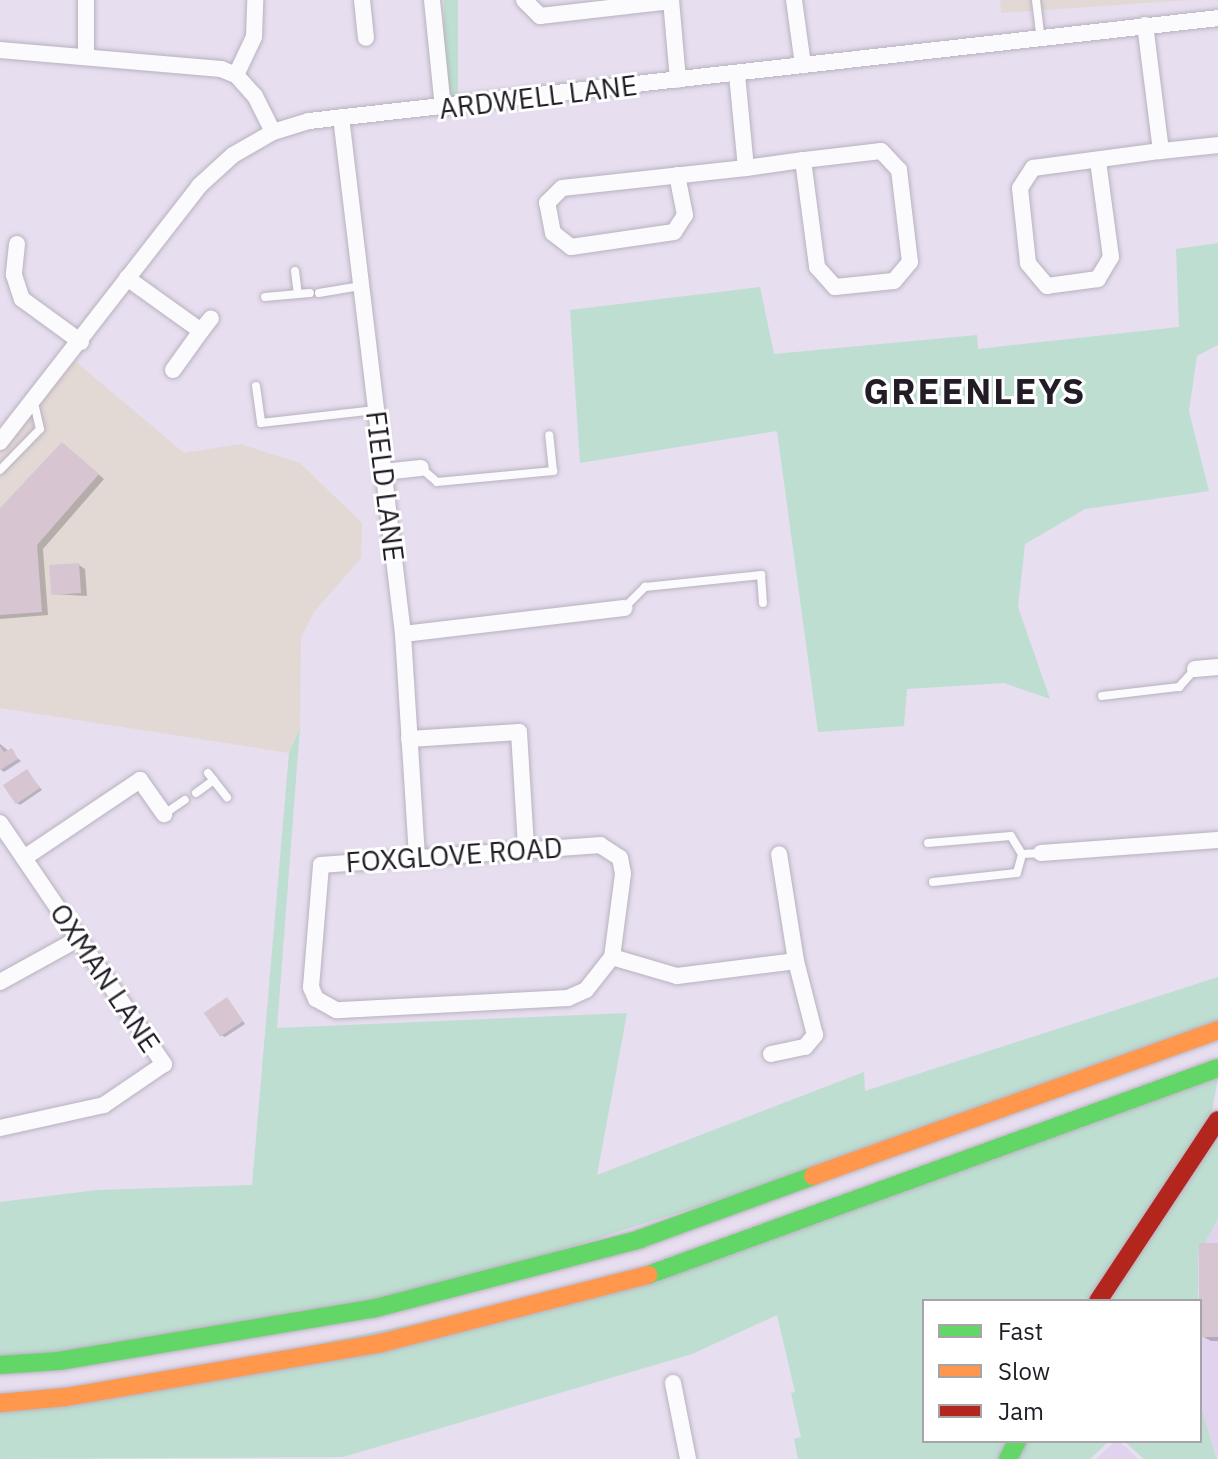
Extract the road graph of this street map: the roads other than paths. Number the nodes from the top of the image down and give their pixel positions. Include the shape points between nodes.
1 (86, 0) edge
2 (255, 0) edge
3 (362, 0) edge
4 (432, 0) edge
5 (524, 0) edge
6 (794, 0) edge
7 (1036, 0) edge
8 (671, 1) edge
9 (1218, 18) edge
10 (1145, 25) junction
11 (366, 38) dead end
12 (1041, 39) junction
13 (0, 50) edge
14 (86, 57) junction
15 (803, 65) junction
16 (737, 74) junction
17 (236, 75) junction
18 (678, 80) junction
19 (443, 108) junction
20 (341, 117) junction
21 (273, 132) junction
22 (1218, 147) edge
23 (1161, 151) junction
24 (803, 160) junction
25 (1098, 161) junction
26 (746, 168) junction
27 (677, 175) junction
28 (17, 244) dead end
29 (295, 271) dead end
30 (127, 278) junction
31 (361, 286) junction
32 (298, 294) junction
33 (265, 297) dead end
34 (81, 342) junction
35 (173, 370) dead end
36 (256, 386) dead end
37 (34, 401) junction
38 (375, 410) junction
39 (549, 435) dead end
40 (0, 442) edge
41 (421, 468) joint
42 (0, 470) edge
43 (383, 472) junction
44 (763, 603) dead end
45 (624, 608) joint
46 (403, 634) junction
47 (1218, 667) edge
48 (1195, 669) joint
49 (1102, 696) dead end
50 (409, 739) junction
51 (196, 793) dead end
52 (227, 797) dead end
53 (185, 800) dead end
54 (164, 814) joint
55 (2, 829) edge
56 (1218, 840) edge
57 (928, 843) dead end
58 (526, 848) junction
59 (1041, 853) joint
60 (779, 854) dead end
61 (1022, 854) junction
62 (417, 855) junction
63 (24, 858) junction
64 (933, 882) dead end
65 (78, 939) junction
66 (612, 957) junction
67 (796, 961) junction
68 (0, 982) edge
69 (1218, 1030) edge
70 (771, 1054) dead end
71 (1218, 1068) edge
72 (1213, 1126) edge
73 (0, 1128) edge
74 (1099, 1299) edge
75 (0, 1365) edge
76 (673, 1383) dead end
77 (0, 1403) edge
78 (688, 1459) edge

1 - 14 street
2 - 17 street via 254,37
3 - 11 street
4 - 19 street
5 - 8 street via 540,16
6 - 15 street
7 - 12 lane
8 - 18 street
9 - 10 street, ARDWELL LANE
10 - 12 street, ARDWELL LANE
10 - 23 street
12 - 15 street, ARDWELL LANE
13 - 14 street
14 - 17 street via 221,69
15 - 16 street, ARDWELL LANE
16 - 18 street, ARDWELL LANE
16 - 26 street
17 - 21 street via 255,96
18 - 19 street, ARDWELL LANE
19 - 20 street, ARDWELL LANE
20 - 21 street, ARDWELL LANE
20 - 31 street, FIELD LANE
21 - 30 street, ARDWELL LANE via 233,155 199,186
22 - 23 street
23 - 25 street
24 - 24 street via 881,151 899,170 910,262 894,281 835,287 817,267
24 - 26 street
25 - 25 street via 1033,168 1020,188 1028,263 1047,286 1098,279 1111,257
26 - 27 street
27 - 27 street via 562,188 547,203 553,233 571,247 674,232 685,215
28 - 34 street via 14,275 22,299
29 - 32 lane
30 - 34 street, ARDWELL LANE
30 - 35 street via 206,325
31 - 32 lane
31 - 38 street, FIELD LANE
32 - 33 lane
34 - 37 street, ARDWELL LANE
36 - 38 lane via 261,423
37 - 40 street, ARDWELL LANE
37 - 42 lane via 40,429
38 - 43 street, FIELD LANE
39 - 41 lane via 553,471 437,482
41 - 43 street
43 - 46 street, FIELD LANE
44 - 45 lane via 761,575 645,587
45 - 46 street
46 - 50 street, FIELD LANE
47 - 48 street
48 - 49 lane via 1179,687
50 - 58 street via 519,732
50 - 62 street, FIELD LANE
51 - 52 lane via 211,777
53 - 54 lane
54 - 63 street via 140,780
55 - 63 street, OXMAN LANE
56 - 59 street
57 - 61 lane via 1011,836
58 - 62 street, FOXGLOVE ROAD
58 - 66 street, FOXGLOVE ROAD via 600,845 620,858 623,874
59 - 61 lane
60 - 67 street
61 - 64 lane via 1017,873
62 - 66 street, FOXGLOVE ROAD via 321,865 311,987 324,1006 336,1010 568,998 586,990
63 - 65 street, OXMAN LANE
65 - 68 street
65 - 73 street, OXMAN LANE via 164,1064 104,1105 42,1123
66 - 67 street via 677,976
67 - 70 street via 815,1035 805,1047
69 - 75 main road via 640,1239 376,1308 59,1361
71 - 77 main road via 650,1274 381,1343 66,1397
72 - 74 main road
76 - 78 street

